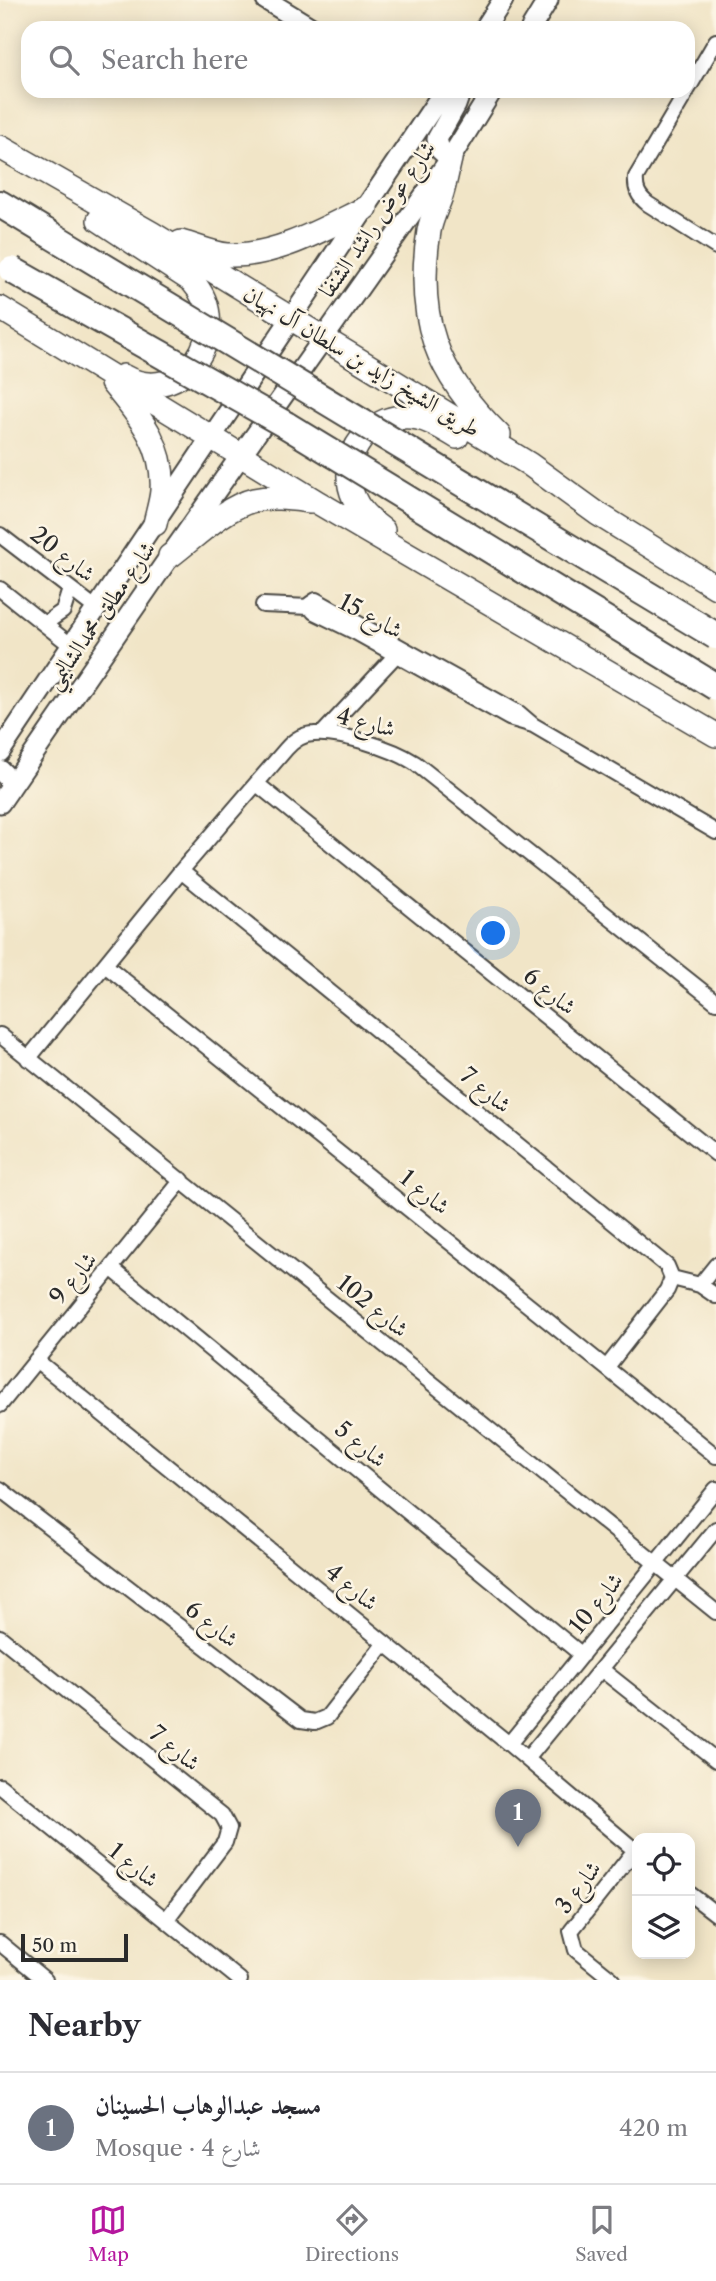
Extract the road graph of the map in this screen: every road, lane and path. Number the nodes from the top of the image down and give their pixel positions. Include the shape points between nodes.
1 (267, 0) edge
2 (503, 0) edge
3 (548, 0) edge
4 (301, 21) edge
5 (490, 21) edge
6 (535, 21) edge
7 (716, 41) edge
8 (695, 76) edge
9 (439, 98) edge
10 (458, 98) edge
11 (488, 98) edge
12 (682, 98) edge
13 (0, 147) edge
14 (0, 156) edge
15 (450, 159) junction
16 (0, 204) edge
17 (366, 208) junction
18 (152, 234) junction
19 (716, 247) edge
20 (6, 267) edge
21 (0, 306) edge
22 (292, 319) junction
23 (324, 338) junction
24 (101, 370) junction
25 (243, 393) joint
26 (275, 408) joint
27 (213, 438) junction
28 (241, 455) junction
29 (530, 464) junction
30 (317, 502) junction
31 (598, 514) junction
32 (155, 524) junction
33 (0, 535) edge
34 (170, 556) junction
35 (716, 587) edge
36 (0, 589) edge
37 (70, 589) junction
38 (263, 605) dead end
39 (310, 607) junction
40 (97, 610) junction
41 (44, 624) junction
42 (538, 631) junction
43 (716, 636) edge
44 (72, 647) junction
45 (396, 655) junction
46 (716, 687) edge
47 (533, 725) junction
48 (322, 734) junction
49 (716, 735) edge
50 (0, 752) edge
51 (0, 770) edge
52 (257, 784) junction
53 (5, 796) edge
54 (716, 832) edge
55 (181, 872) junction
56 (105, 965) junction
57 (716, 1002) edge
58 (0, 1035) edge
59 (28, 1059) junction
60 (716, 1154) edge
61 (181, 1180) junction
62 (716, 1265) edge
63 (111, 1268) junction
64 (672, 1278) junction
65 (700, 1285) junction
66 (716, 1296) edge
67 (36, 1360) junction
68 (607, 1367) junction
69 (0, 1405) edge
70 (716, 1456) edge
71 (0, 1489) edge
72 (716, 1489) edge
73 (716, 1530) edge
74 (656, 1565) junction
75 (675, 1580) junction
76 (716, 1612) edge
77 (0, 1637) edge
78 (385, 1643) junction
79 (582, 1655) junction
80 (601, 1669) junction
81 (509, 1744) junction
82 (527, 1759) junction
83 (716, 1760) edge
84 (0, 1786) edge
85 (632, 1848) edge
86 (632, 1856) edge
87 (693, 1896) edge
88 (716, 1914) edge
89 (166, 1920) junction
90 (0, 1943) edge
91 (46, 1980) edge
92 (240, 1980) edge
93 (613, 1980) edge

1 - 4 main road
2 - 5 main road
3 - 6 main road
7 - 8 street
9 - 17 main road, شارع عوض راشد الشنفا
10 - 15 main road via 437,139
11 - 15 main road, شارع عوض راشد الشنفا
12 - 19 street via 636,177 636,187 648,204
13 - 18 main road, طريق الشيخ زايد بن سلطان آل نهيان
14 - 21 main road via 192,281 202,293 210,324 202,352 186,371 164,381 142,383
15 - 23 main road, شارع عوض راشد الشنفا
15 - 29 main road via 429,229 424,282 429,327 455,385 481,418
16 - 43 highway, bridge
17 - 18 main road via 312,234 254,253 227,255
17 - 22 main road, شارع عوض راشد الشنفا
18 - 22 main road, طريق الشيخ زايد بن سلطان آل نهيان
20 - 46 highway, bridge via 286,425
21 - 24 main road
22 - 23 main road, طريق الشيخ زايد بن سلطان آل نهيان
22 - 25 main road, شارع عوض راشد الشنفا
23 - 26 main road, شارع عوض راشد الشنفا
23 - 29 main road, طريق الشيخ زايد بن سلطان آل نهيان
24 - 27 main road
24 - 32 main road via 147,427 159,458 162,492
25 - 27 main road, شارع مطلق محمدالشاليمي
26 - 28 main road, شارع مطلق محمدالشاليمي
27 - 28 main road
27 - 32 main road, شارع مطلق محمدالشاليمي
28 - 30 main road
28 - 34 main road, شارع مطلق محمدالشاليمي
29 - 31 main road, طريق الشيخ زايد بن سلطان آل نهيان
30 - 34 main road via 254,500 213,523
30 - 42 main road
31 - 35 main road, طريق الشيخ زايد بن سلطان آل نهيان
31 - 42 main road via 417,418 377,424 353,451 349,484 368,518
32 - 40 main road, شارع مطلق محمدالشاليمي
33 - 37 street, شارع 20
34 - 53 main road, شارع مطلق محمدالشاليمي
36 - 41 street
37 - 40 street, شارع 20
37 - 41 street via 62,611
38 - 39 street
39 - 45 street, شارع 15
39 - 47 street, شارع 15 via 313,601 319,602
40 - 44 main road, شارع مطلق محمدالشاليمي
41 - 44 street
42 - 49 main road
44 - 50 main road, شارع مطلق محمدالشاليمي
45 - 47 street, شارع 15 via 509,718
45 - 48 street
47 - 54 street, شارع 15
48 - 52 street, شارع 4 via 306,735 291,743
48 - 57 street, شارع 4 via 381,746 415,763
51 - 53 main road via 9,779
52 - 55 street, شارع 4
52 - 60 street, شارع 6
55 - 56 street, شارع 4
55 - 64 street, شارع 7 via 667,1266
56 - 59 street, شارع 4
56 - 68 street, شارع 1
58 - 59 street, شارع 102
59 - 61 street, شارع 102
61 - 63 street, شارع 9
61 - 74 street, شارع 102
62 - 65 street
63 - 67 street, شارع 9
63 - 79 street, شارع 5
64 - 65 street
64 - 68 street
65 - 66 street
67 - 69 street, شارع 9
67 - 78 street, شارع 4
68 - 70 street, شارع 1
71 - 78 street, شارع 6 via 302,1720 327,1717
72 - 74 street, شارع 10
73 - 75 street, شارع 10
74 - 75 street, شارع 102
74 - 79 street, شارع 10
75 - 76 street, شارع 102
75 - 80 street, شارع 10
77 - 89 street, شارع 7 via 222,1815 229,1829 225,1842
78 - 81 street, شارع 4
79 - 81 street, شارع 10
80 - 82 street, شارع 10
80 - 83 street
81 - 82 street, شارع 4
82 - 85 street, شارع 4
84 - 89 street, شارع 1
86 - 93 street, شارع 3 via 571,1931 576,1950
87 - 88 street
89 - 92 street, شارع 1
90 - 91 street

